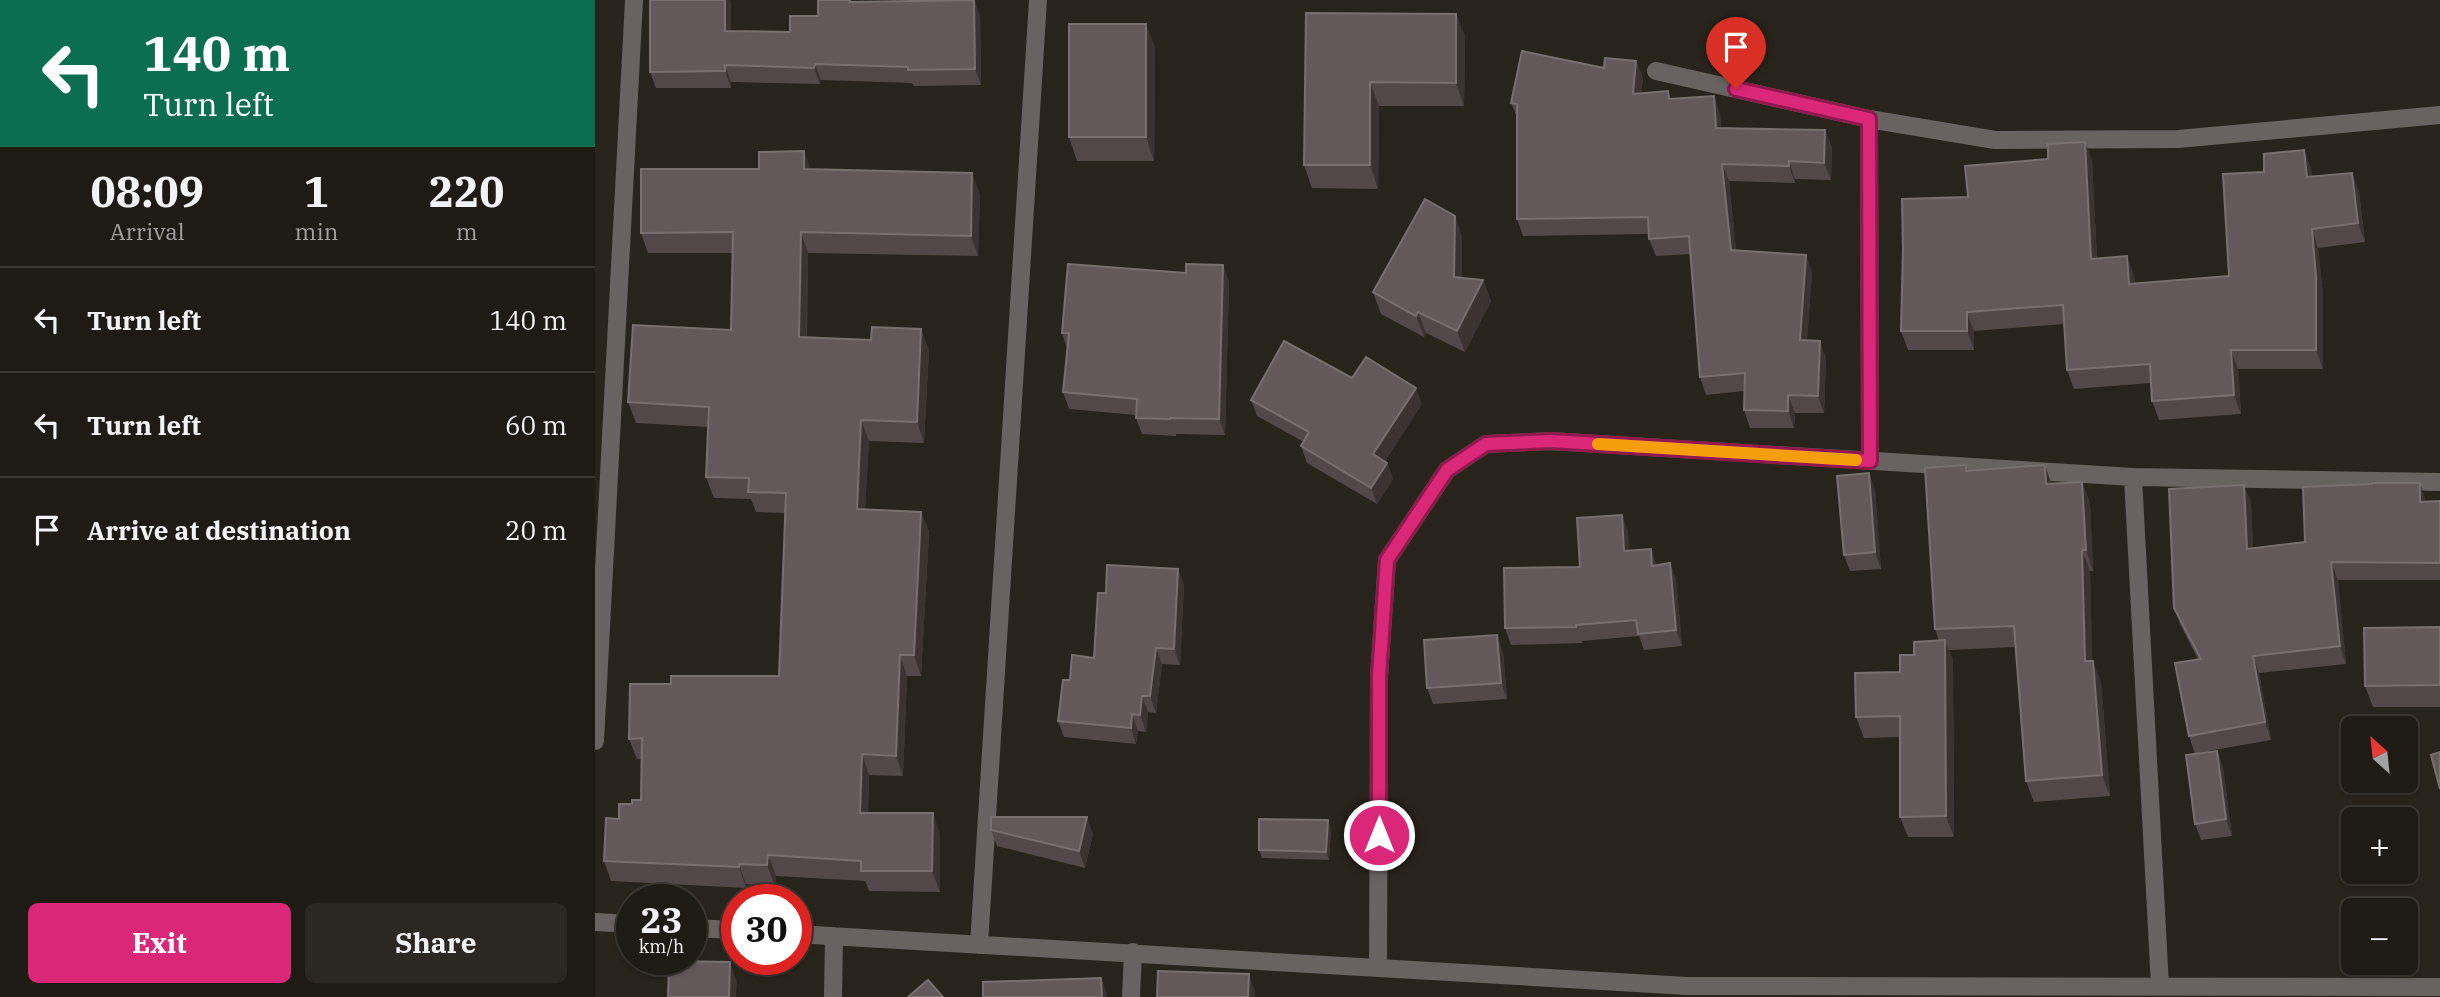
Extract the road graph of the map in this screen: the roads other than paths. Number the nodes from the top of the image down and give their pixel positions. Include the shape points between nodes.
1 (634, 0) edge
2 (1038, 0) edge
3 (1656, 71) dead end
4 (2440, 115) edge
5 (1869, 119) junction
6 (1870, 461) junction
7 (2133, 477) junction
8 (2440, 482) edge
9 (595, 741) edge
10 (595, 922) edge
11 (616, 923) edge
12 (812, 935) edge
13 (834, 936) junction
14 (979, 945) junction
15 (1133, 952) junction
16 (1378, 968) junction
17 (2160, 986) junction
18 (2440, 987) edge
19 (1687, 992) edge
20 (1907, 992) edge
21 (833, 997) edge
22 (1131, 997) edge

1 - 9 street
2 - 14 street
3 - 5 street
4 - 5 street via 2178,139 1995,140
5 - 6 street
6 - 7 street
6 - 16 street via 1551,441 1486,444 1447,470 1387,560 1379,676
7 - 8 street
7 - 17 street
10 - 11 street
12 - 13 street
13 - 14 street
13 - 21 street
14 - 15 street
15 - 16 street
15 - 22 street
16 - 19 street
17 - 18 street
17 - 20 street
19 - 20 street

